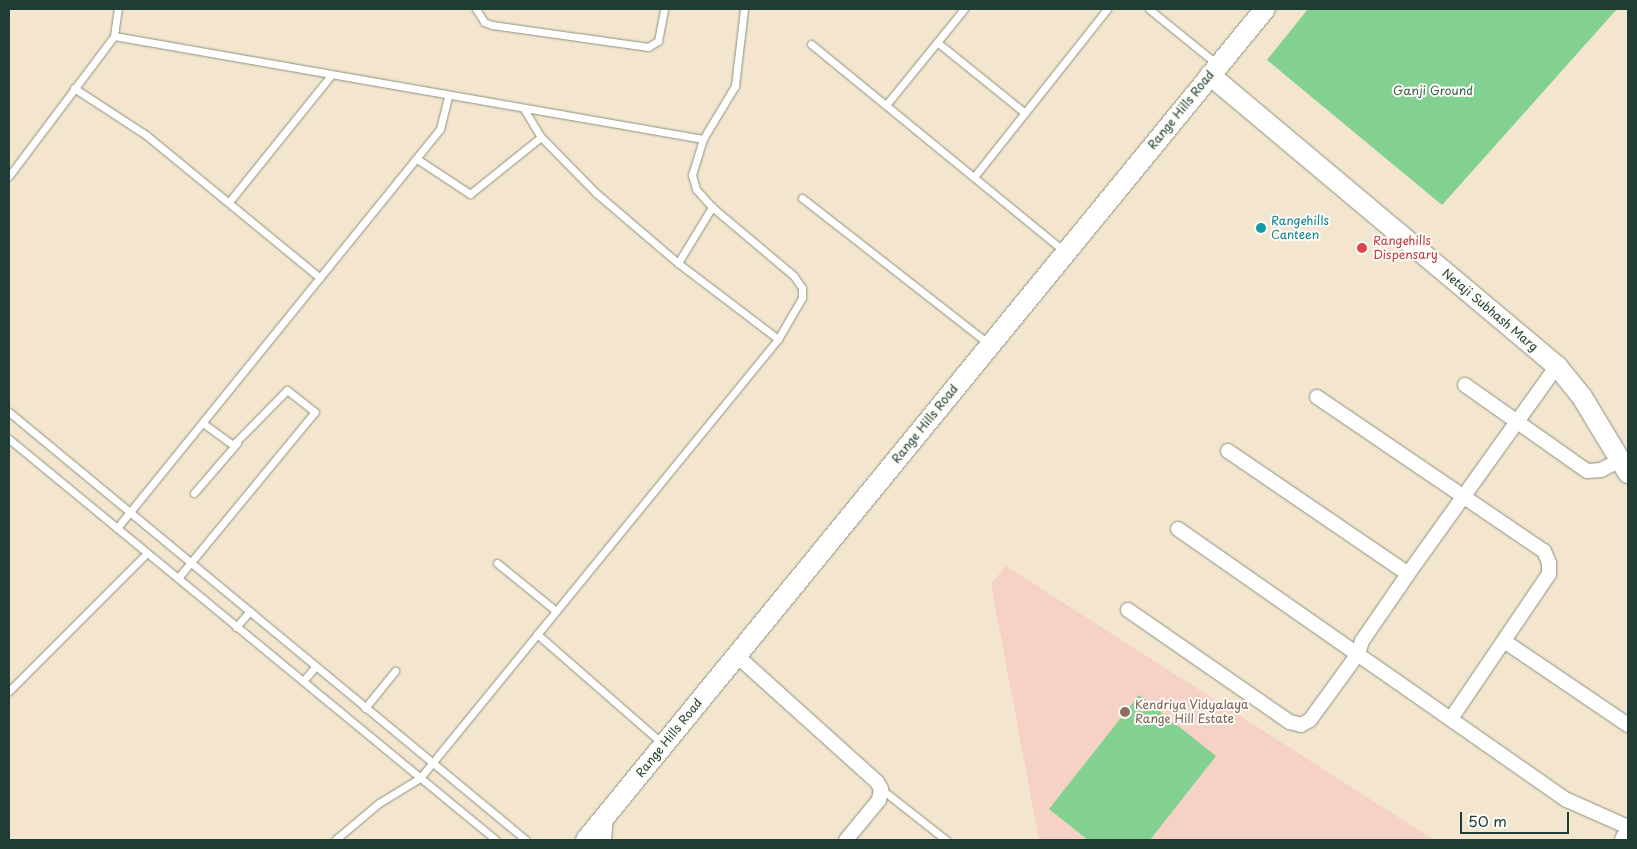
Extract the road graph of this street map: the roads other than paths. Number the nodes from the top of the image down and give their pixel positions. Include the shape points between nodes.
1 (118, 9) edge
2 (476, 9) edge
3 (664, 9) edge
4 (744, 9) edge
5 (964, 9) edge
6 (1107, 9) edge
7 (1149, 9) edge
8 (1264, 9) edge
9 (114, 36) junction
10 (937, 42) junction
11 (811, 44) dead end
12 (1214, 70) junction
13 (331, 75) junction
14 (74, 88) junction
15 (448, 96) junction
16 (886, 105) junction
17 (524, 109) junction
18 (1025, 113) junction
19 (541, 137) junction
20 (702, 139) junction
21 (417, 158) junction
22 (9, 176) edge
23 (974, 177) junction
24 (802, 198) dead end
25 (229, 202) junction
26 (712, 207) junction
27 (1065, 252) junction
28 (678, 263) junction
29 (320, 278) junction
30 (778, 339) junction
31 (990, 344) junction
32 (1557, 366) junction
33 (1465, 385) dead end
34 (1317, 397) dead end
35 (9, 412) edge
36 (1516, 420) junction
37 (203, 423) junction
38 (9, 439) edge
39 (237, 442) junction
40 (1228, 451) dead end
41 (1625, 467) edge
42 (194, 493) dead end
43 (1462, 497) junction
44 (130, 512) junction
45 (117, 528) junction
46 (1178, 529) dead end
47 (147, 553) junction
48 (191, 562) junction
49 (497, 563) dead end
50 (1408, 574) junction
51 (178, 578) junction
52 (1128, 610) dead end
53 (250, 611) junction
54 (556, 611) junction
55 (236, 627) junction
56 (537, 634) junction
57 (1504, 641) junction
58 (1358, 654) junction
59 (736, 656) junction
60 (315, 667) junction
61 (395, 672) dead end
62 (303, 681) junction
63 (9, 691) edge
64 (365, 708) junction
65 (1451, 719) junction
66 (1628, 725) edge
67 (663, 745) junction
68 (433, 762) junction
69 (420, 778) junction
70 (881, 789) junction
71 (606, 814) junction
72 (1628, 827) edge
73 (1628, 835) edge
74 (335, 840) edge
75 (496, 840) edge
76 (526, 840) edge
77 (586, 840) edge
78 (604, 840) edge
79 (846, 840) edge
80 (946, 840) edge
81 (1625, 840) edge

1 - 9 lane
2 - 3 lane via 484,22 492,25 648,47 658,41
4 - 20 lane via 735,86
5 - 10 lane
6 - 18 lane
7 - 12 lane
8 - 12 street, Range Hills Road
9 - 13 lane
9 - 14 lane
10 - 16 lane
10 - 18 lane
11 - 16 lane
12 - 27 street, Range Hills Road
12 - 32 street, Netaji Subhash Marg
13 - 15 lane
13 - 25 lane
14 - 22 lane
14 - 25 lane via 146,135
15 - 17 lane
15 - 21 lane via 440,130
16 - 23 lane
17 - 19 lane
17 - 20 lane
18 - 23 lane
19 - 21 lane via 470,194
19 - 28 lane via 596,193
20 - 26 lane via 692,175 696,189
21 - 29 lane
23 - 27 lane
24 - 31 lane
25 - 29 lane
26 - 28 lane
26 - 30 lane via 794,276 802,288 802,298
27 - 31 street, Range Hills Road
28 - 30 lane
29 - 37 lane
30 - 54 lane
31 - 59 street, Range Hills Road
32 - 36 street
32 - 41 street, Netaji Subhash Marg via 1582,397
33 - 36 street
34 - 43 street
35 - 44 lane
36 - 41 street via 1587,471
36 - 43 street
37 - 39 lane via 228,444
37 - 44 lane
38 - 45 lane
39 - 42 lane
39 - 48 lane via 284,391 293,392 315,412
40 - 50 street
43 - 50 street
43 - 57 street via 1544,551 1549,563 1549,574
44 - 45 lane
44 - 48 lane
45 - 47 lane
46 - 58 street
47 - 51 lane
47 - 63 lane
48 - 51 lane
48 - 53 lane
49 - 54 lane
50 - 58 street via 1362,641
51 - 55 lane
52 - 58 street via 1290,722 1301,725 1310,720
53 - 55 lane
53 - 60 lane
54 - 56 lane
55 - 62 lane
56 - 67 lane
56 - 68 lane
57 - 65 street
57 - 66 street
58 - 65 street
59 - 67 street, Range Hills Road
59 - 70 street via 836,743
60 - 62 lane
60 - 64 lane
61 - 64 lane
62 - 69 lane
64 - 68 lane
65 - 72 street via 1567,800
67 - 71 street, Range Hills Road
68 - 69 lane
68 - 76 lane
69 - 74 lane via 379,803
69 - 75 lane
70 - 79 street via 879,800
70 - 80 lane
71 - 77 street, Range Hills Road
71 - 78 street
73 - 81 street

